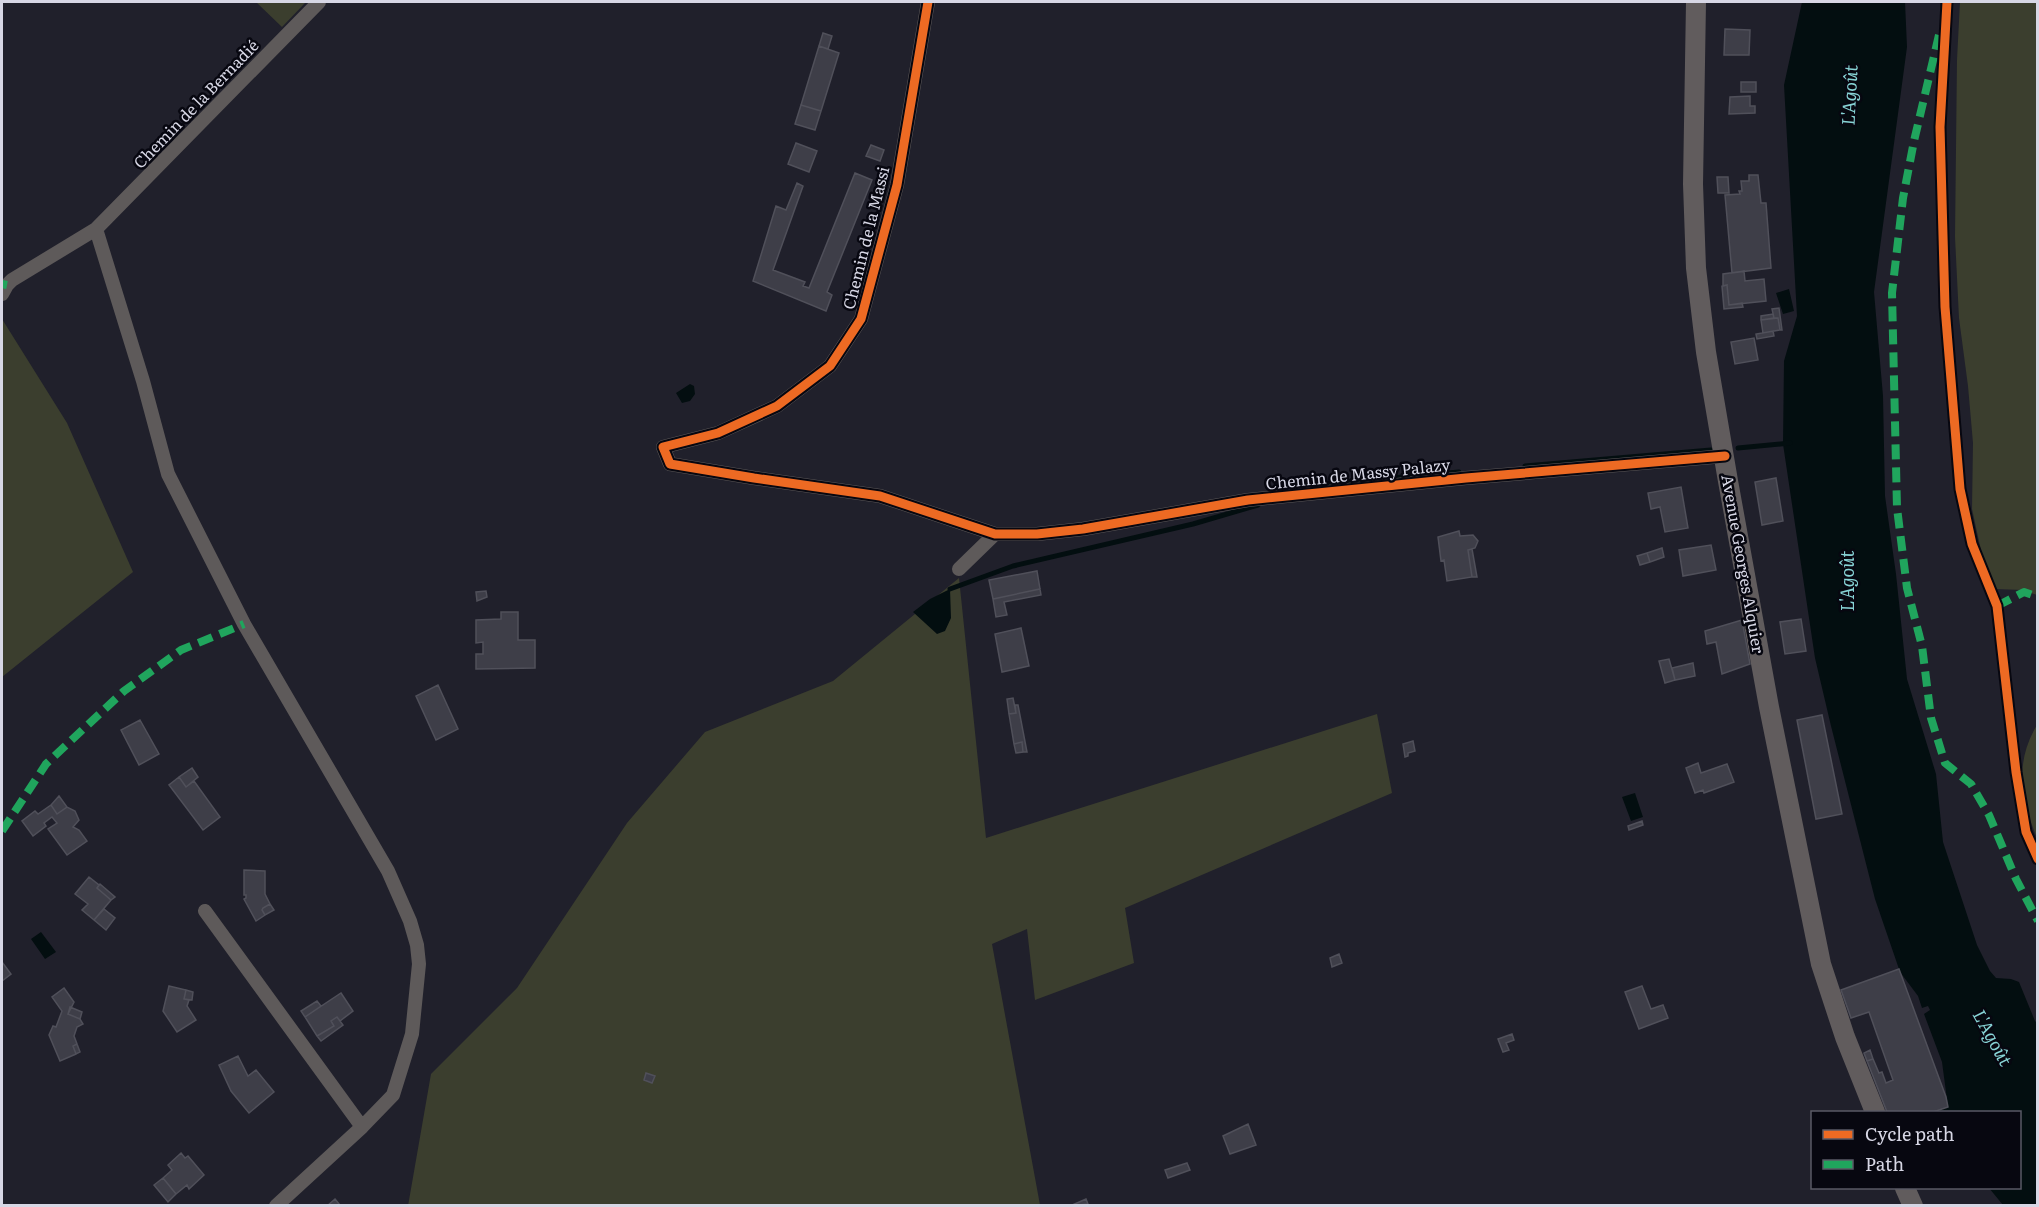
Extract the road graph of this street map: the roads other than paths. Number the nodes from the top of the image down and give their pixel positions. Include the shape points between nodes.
1 (319, 2) edge
2 (928, 2) edge
3 (1696, 2) edge
4 (96, 230) junction
5 (2, 294) edge
6 (1725, 456) junction
7 (995, 534) junction
8 (960, 568) dead end
9 (205, 911) dead end
10 (1874, 1111) edge
11 (362, 1127) junction
12 (1905, 1189) edge
13 (276, 1206) edge
14 (1913, 1206) edge

1 - 4 street, Chemin de la Bernadié
2 - 7 street, Chemin de la Massi via 897,185 861,319 830,366 777,406 718,433 663,447 670,464 880,495
3 - 6 main road, Avenue Georges Alquier via 1696,268
4 - 5 street, Chemin de la Bernadié via 12,280
4 - 11 street via 168,474 244,624 388,871 410,921 419,964 412,1034 393,1095
6 - 7 street, Chemin de Massy Palazy via 1248,500 1083,529
6 - 10 main road, Avenue Georges Alquier via 1769,707 1821,964
7 - 8 street
9 - 11 street
11 - 13 street
12 - 14 main road

